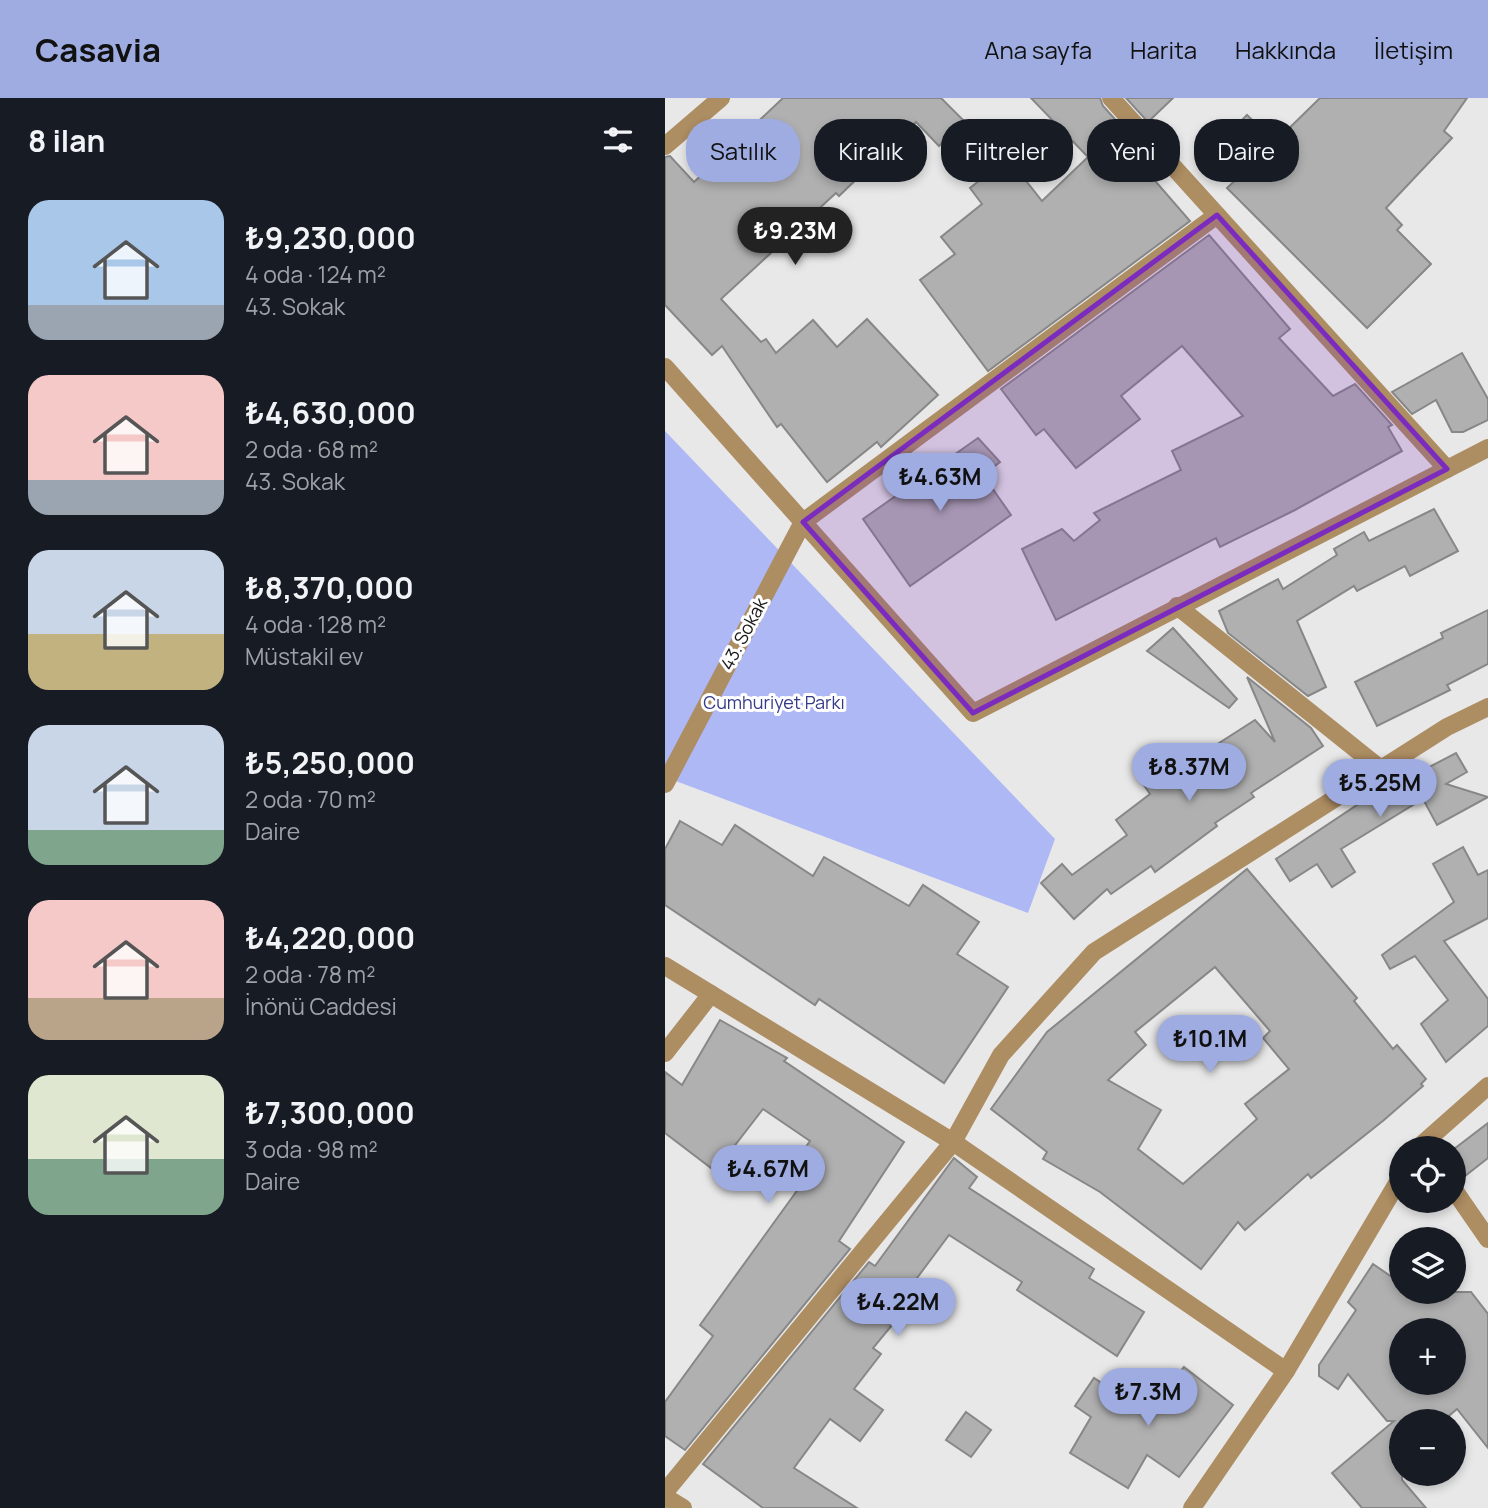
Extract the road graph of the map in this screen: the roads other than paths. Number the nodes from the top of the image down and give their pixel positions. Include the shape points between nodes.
1 (721, 98) edge
2 (1111, 98) edge
3 (665, 146) edge
4 (1217, 215) junction
5 (665, 367) edge
6 (1488, 447) edge
7 (1447, 468) junction
8 (803, 522) junction
9 (1177, 606) junction
10 (1488, 707) edge
11 (1381, 770) junction
12 (665, 784) edge
13 (665, 966) edge
14 (711, 994) junction
15 (665, 1053) edge
16 (1488, 1086) edge
17 (1433, 1136) edge
18 (953, 1142) junction
19 (1389, 1197) edge
20 (1466, 1207) edge
21 (1488, 1239) edge
22 (1286, 1371) junction
23 (665, 1494) edge
24 (683, 1508) edge
25 (1192, 1508) edge

1 - 3 street
2 - 4 street
4 - 7 street
4 - 8 street
5 - 8 street
6 - 7 street
7 - 9 street
8 - 9 street via 973,713
8 - 12 street, 43. Sokak
9 - 11 street
10 - 11 street via 1447,727
11 - 18 street via 1094,952 1001,1055
13 - 14 street
14 - 15 street
14 - 18 street
16 - 17 street
18 - 22 street
18 - 23 street
19 - 22 street
20 - 21 street
22 - 25 street
23 - 24 street

